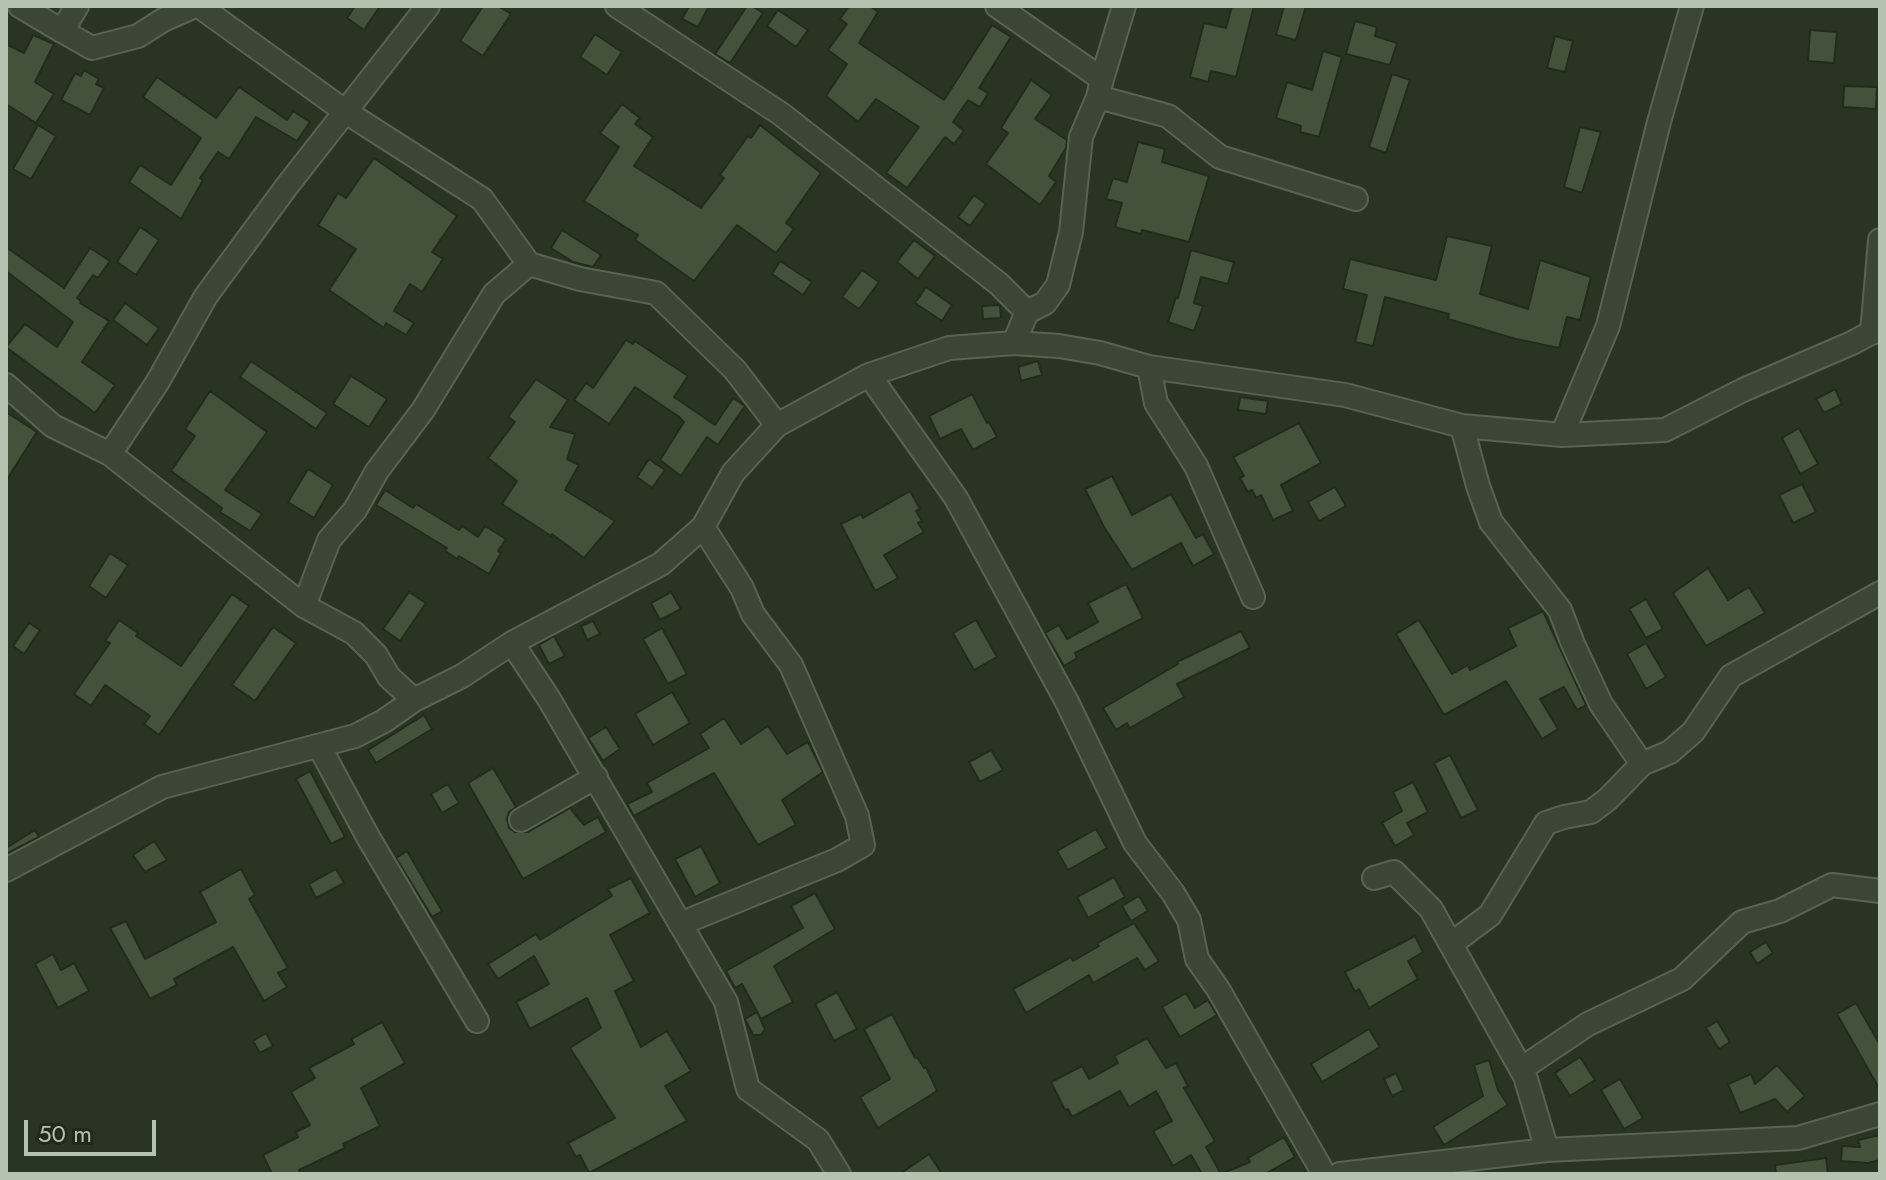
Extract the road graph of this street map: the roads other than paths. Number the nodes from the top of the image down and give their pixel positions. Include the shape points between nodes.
1 (20, 6) edge
2 (77, 6) edge
3 (197, 6) edge
4 (428, 6) edge
5 (617, 6) edge
6 (997, 6) edge
7 (1124, 6) edge
8 (1692, 6) edge
9 (62, 31) junction
10 (1100, 88) junction
11 (346, 112) junction
12 (1356, 199) dead end
13 (1880, 240) edge
14 (529, 264) junction
15 (1027, 312) junction
16 (1876, 330) edge
17 (1014, 343) junction
18 (1149, 367) junction
19 (869, 375) junction
20 (6, 385) edge
21 (777, 425) junction
22 (1462, 426) junction
23 (1562, 435) junction
24 (110, 454) junction
25 (703, 527) junction
26 (1880, 593) edge
27 (1253, 597) dead end
28 (304, 606) junction
29 (512, 643) junction
30 (414, 700) junction
31 (319, 746) junction
32 (1642, 764) junction
33 (596, 777) junction
34 (521, 820) dead end
35 (6, 870) edge
36 (1374, 878) dead end
37 (1880, 891) edge
38 (680, 924) junction
39 (1451, 944) junction
40 (477, 1021) dead end
41 (1521, 1069) junction
42 (1880, 1114) edge
43 (1547, 1150) junction
44 (839, 1174) edge
45 (1324, 1174) edge
46 (1340, 1174) edge

1 - 9 street
2 - 9 street
3 - 9 street via 138,36 92,48
3 - 11 street
4 - 11 street
5 - 15 street via 781,114 999,284
6 - 10 street
7 - 10 street
8 - 23 street via 1608,326
10 - 12 street via 1168,116 1220,157
10 - 15 street via 1081,137 1071,232 1058,285 1045,303
11 - 14 street via 482,199
11 - 24 street via 206,296
13 - 16 street
14 - 21 street via 656,293 735,370
14 - 28 street via 494,294 423,410 329,540
15 - 17 street
16 - 23 street via 1665,430
17 - 18 street via 1100,353
17 - 19 street via 949,348
18 - 22 street via 1345,395
18 - 27 street via 1156,403 1196,466
19 - 21 street
19 - 45 street via 956,498 1067,702 1135,843 1189,920 1197,959
20 - 24 street via 53,426
21 - 25 street via 733,473
22 - 23 street
22 - 32 street via 1491,522 1560,610 1601,704
24 - 28 street
25 - 29 street via 661,564
25 - 38 street via 753,614 791,665 857,816 863,845
26 - 32 street via 1731,676 1693,732 1670,752
28 - 30 street via 354,633
29 - 30 street
29 - 33 street
30 - 31 street via 355,736
31 - 35 street via 162,787
31 - 40 street
32 - 39 street via 1591,812 1546,823 1490,915
33 - 34 street
33 - 38 street
36 - 39 street via 1394,872 1431,909
37 - 41 street via 1832,885 1780,911 1742,922 1682,979 1588,1024
38 - 44 street via 726,1002 748,1089 818,1140
39 - 41 street
41 - 43 street
42 - 43 street via 1798,1138
43 - 46 street

